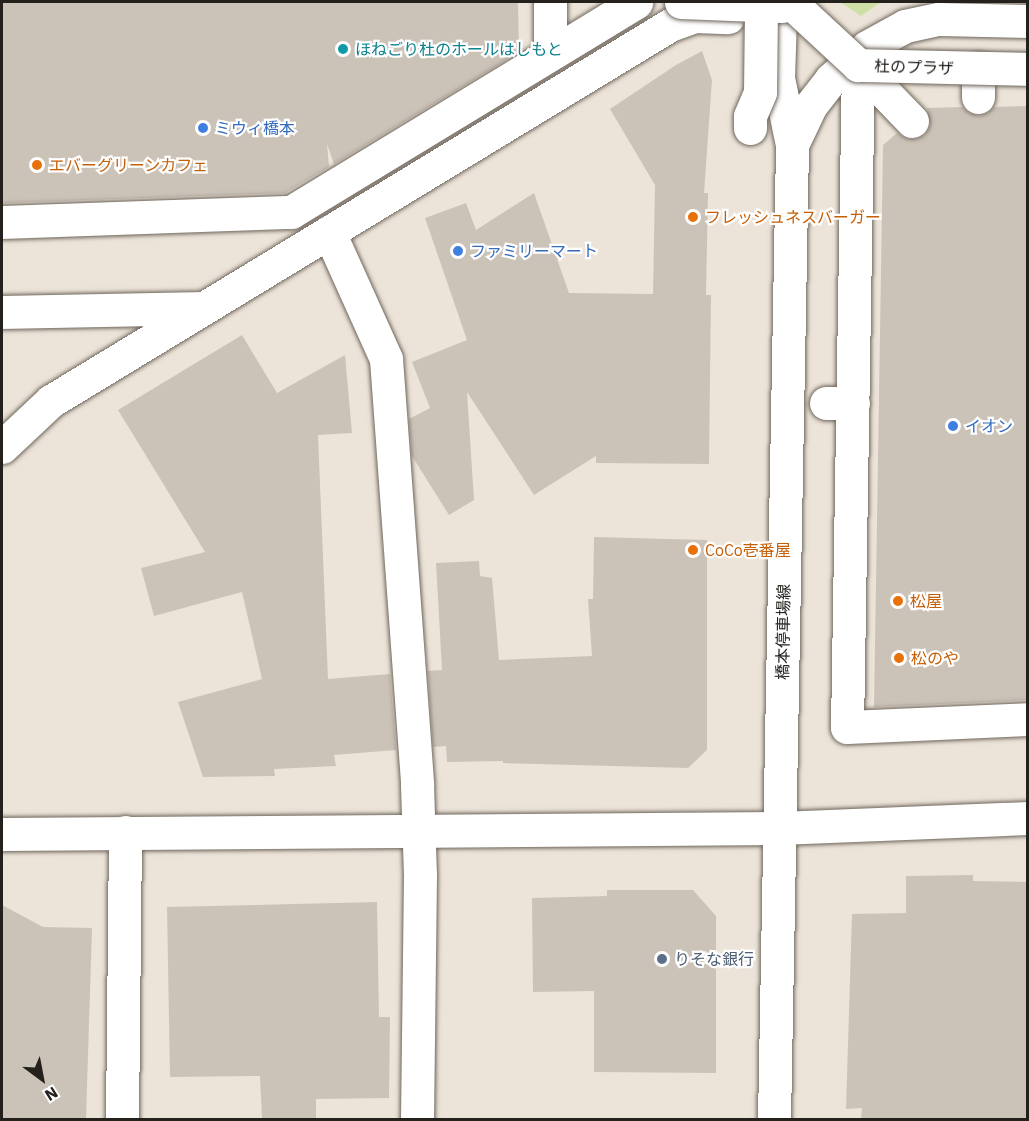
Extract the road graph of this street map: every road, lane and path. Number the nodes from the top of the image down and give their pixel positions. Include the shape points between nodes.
1 (550, 2) edge
2 (636, 2) edge
3 (681, 2) edge
4 (785, 7) edge
5 (1028, 21) edge
6 (550, 54) junction
7 (858, 65) junction
8 (1028, 69) edge
9 (912, 121) dead end
10 (750, 128) dead end
11 (792, 145) junction
12 (2, 222) edge
13 (329, 232) junction
14 (204, 308) junction
15 (2, 312) edge
16 (2, 447) edge
17 (1028, 719) edge
18 (1028, 818) edge
19 (779, 828) junction
20 (125, 832) junction
21 (419, 832) junction
22 (2, 834) edge
23 (122, 1119) edge
24 (417, 1119) edge
25 (774, 1119) edge

1 - 6 street
2 - 6 street
3 - 4 street, bridge
4 - 7 street, 杜のプラザ, bridge
4 - 10 street, bridge via 750,116
4 - 11 street via 778,78
4 - 13 street via 683,18
5 - 11 street via 939,19 904,26 867,47 831,79 811,105
6 - 12 street via 291,213
7 - 8 street, 杜のプラザ, bridge via 978,83
7 - 9 street
7 - 17 street via 844,127 839,403 838,546 847,727 872,736
11 - 19 street, 橋本停車場線
13 - 14 street
13 - 21 street via 386,360
14 - 15 street
14 - 16 street via 51,401
18 - 19 street
19 - 21 street
19 - 25 street, 橋本停車場線
20 - 21 street
20 - 22 street
20 - 23 street
21 - 24 street

